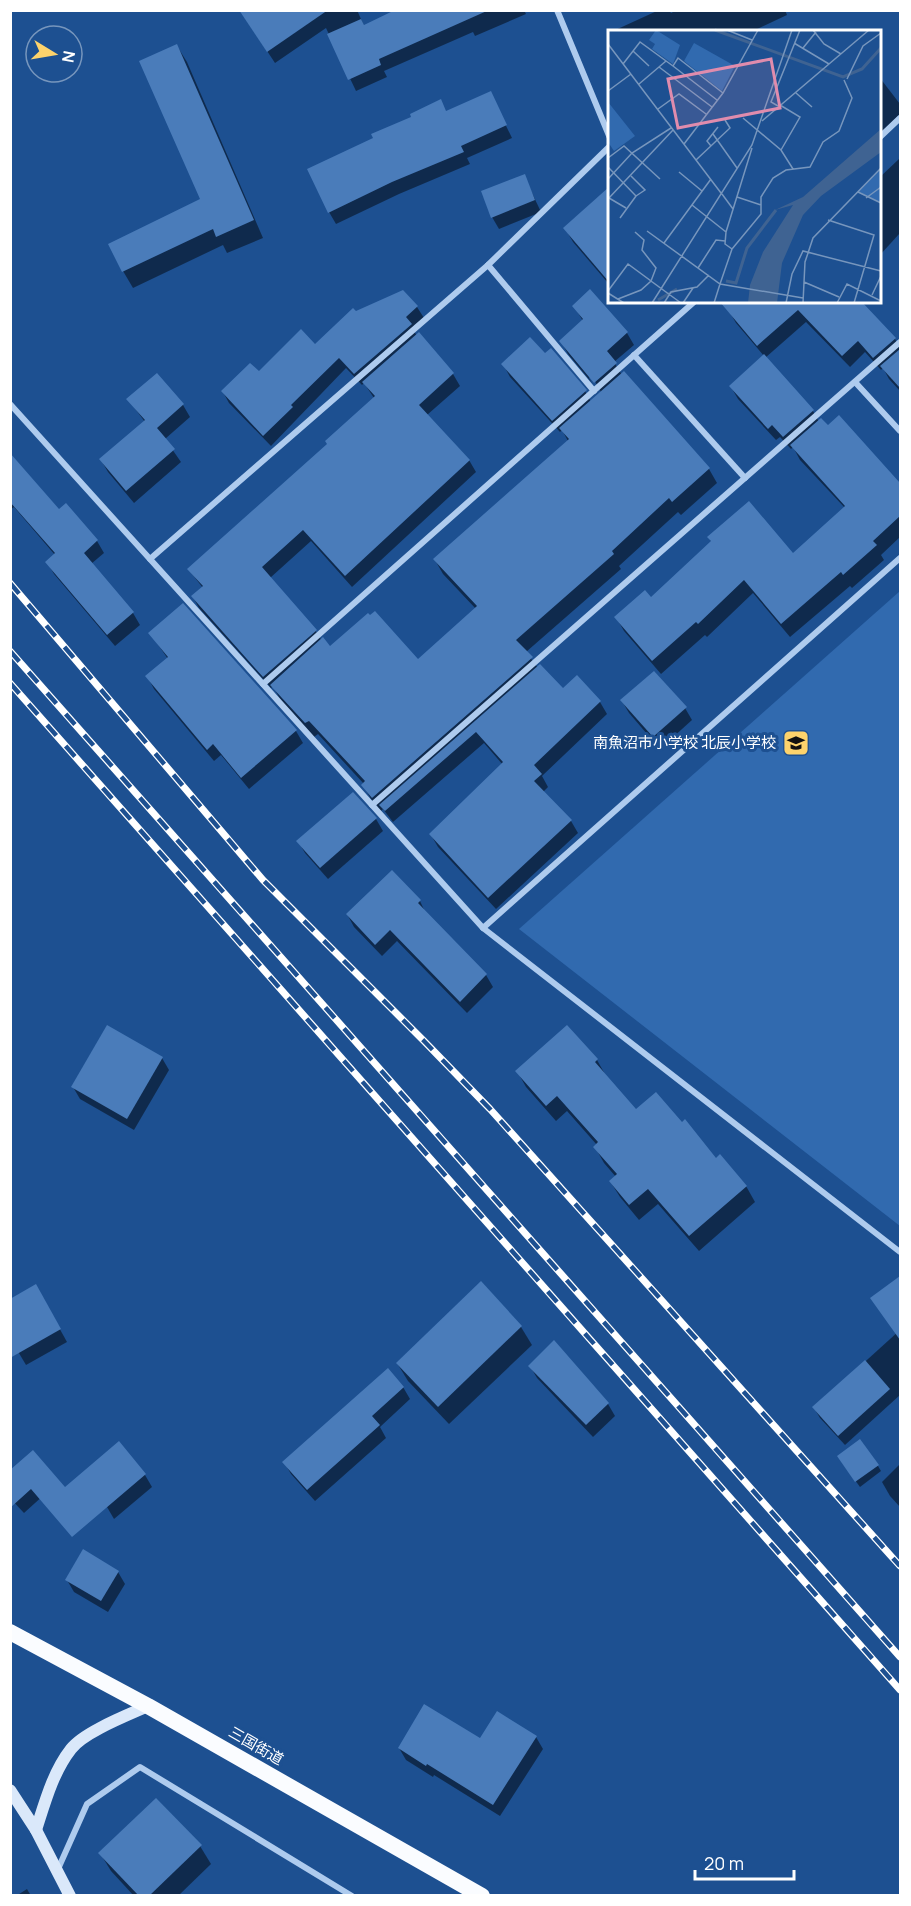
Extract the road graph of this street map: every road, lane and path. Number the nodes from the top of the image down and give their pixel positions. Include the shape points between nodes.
1 (557, 10) edge
2 (900, 118) edge
3 (881, 135) edge
4 (608, 136) edge
5 (608, 147) edge
6 (488, 265) junction
7 (693, 303) edge
8 (900, 342) edge
9 (634, 355) junction
10 (855, 382) junction
11 (594, 391) junction
12 (10, 404) edge
13 (900, 430) edge
14 (745, 478) junction
15 (900, 558) edge
16 (150, 559) junction
17 (263, 684) junction
18 (372, 806) junction
19 (483, 928) junction
20 (900, 1252) edge
21 (10, 1632) edge
22 (148, 1706) junction
23 (10, 1790) edge
24 (36, 1830) junction
25 (57, 1871) junction
26 (70, 1896) edge
27 (352, 1896) edge
28 (482, 1896) edge

1 - 4 street
2 - 3 street
5 - 6 street
6 - 11 street
6 - 16 street
7 - 9 street
8 - 10 street
9 - 11 street
9 - 14 street
10 - 13 street
10 - 14 street
11 - 17 street
12 - 16 street
14 - 18 street
15 - 19 street
16 - 17 street
17 - 18 street
18 - 19 street
19 - 20 street
21 - 22 highway, 三国街道
22 - 24 main road via 104,1725 72,1747 52,1782
22 - 28 highway, 三国街道
23 - 24 main road
24 - 25 main road
25 - 26 main road
25 - 27 street via 87,1804 140,1767

